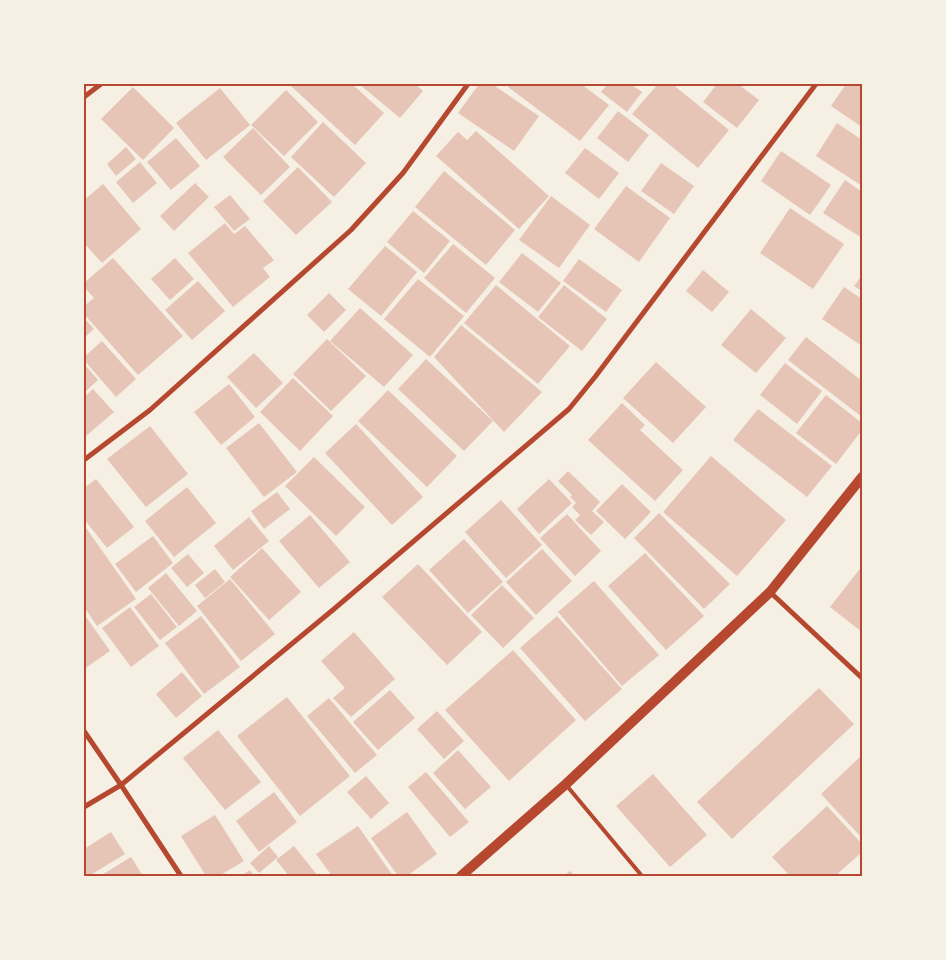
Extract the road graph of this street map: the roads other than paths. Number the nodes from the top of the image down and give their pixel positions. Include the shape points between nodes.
1 (101, 84) edge
2 (468, 84) edge
3 (816, 84) edge
4 (84, 97) edge
5 (84, 460) edge
6 (862, 477) edge
7 (770, 592) junction
8 (862, 678) edge
9 (84, 731) edge
10 (566, 784) junction
11 (121, 785) junction
12 (84, 807) edge
13 (181, 876) edge
14 (460, 876) edge
15 (642, 876) edge

1 - 4 street
2 - 5 street via 403,173 351,230 150,410
3 - 11 street via 569,409
6 - 7 main road
7 - 8 street
7 - 10 main road
9 - 11 street
10 - 14 main road
10 - 15 lane
11 - 12 street
11 - 13 street

